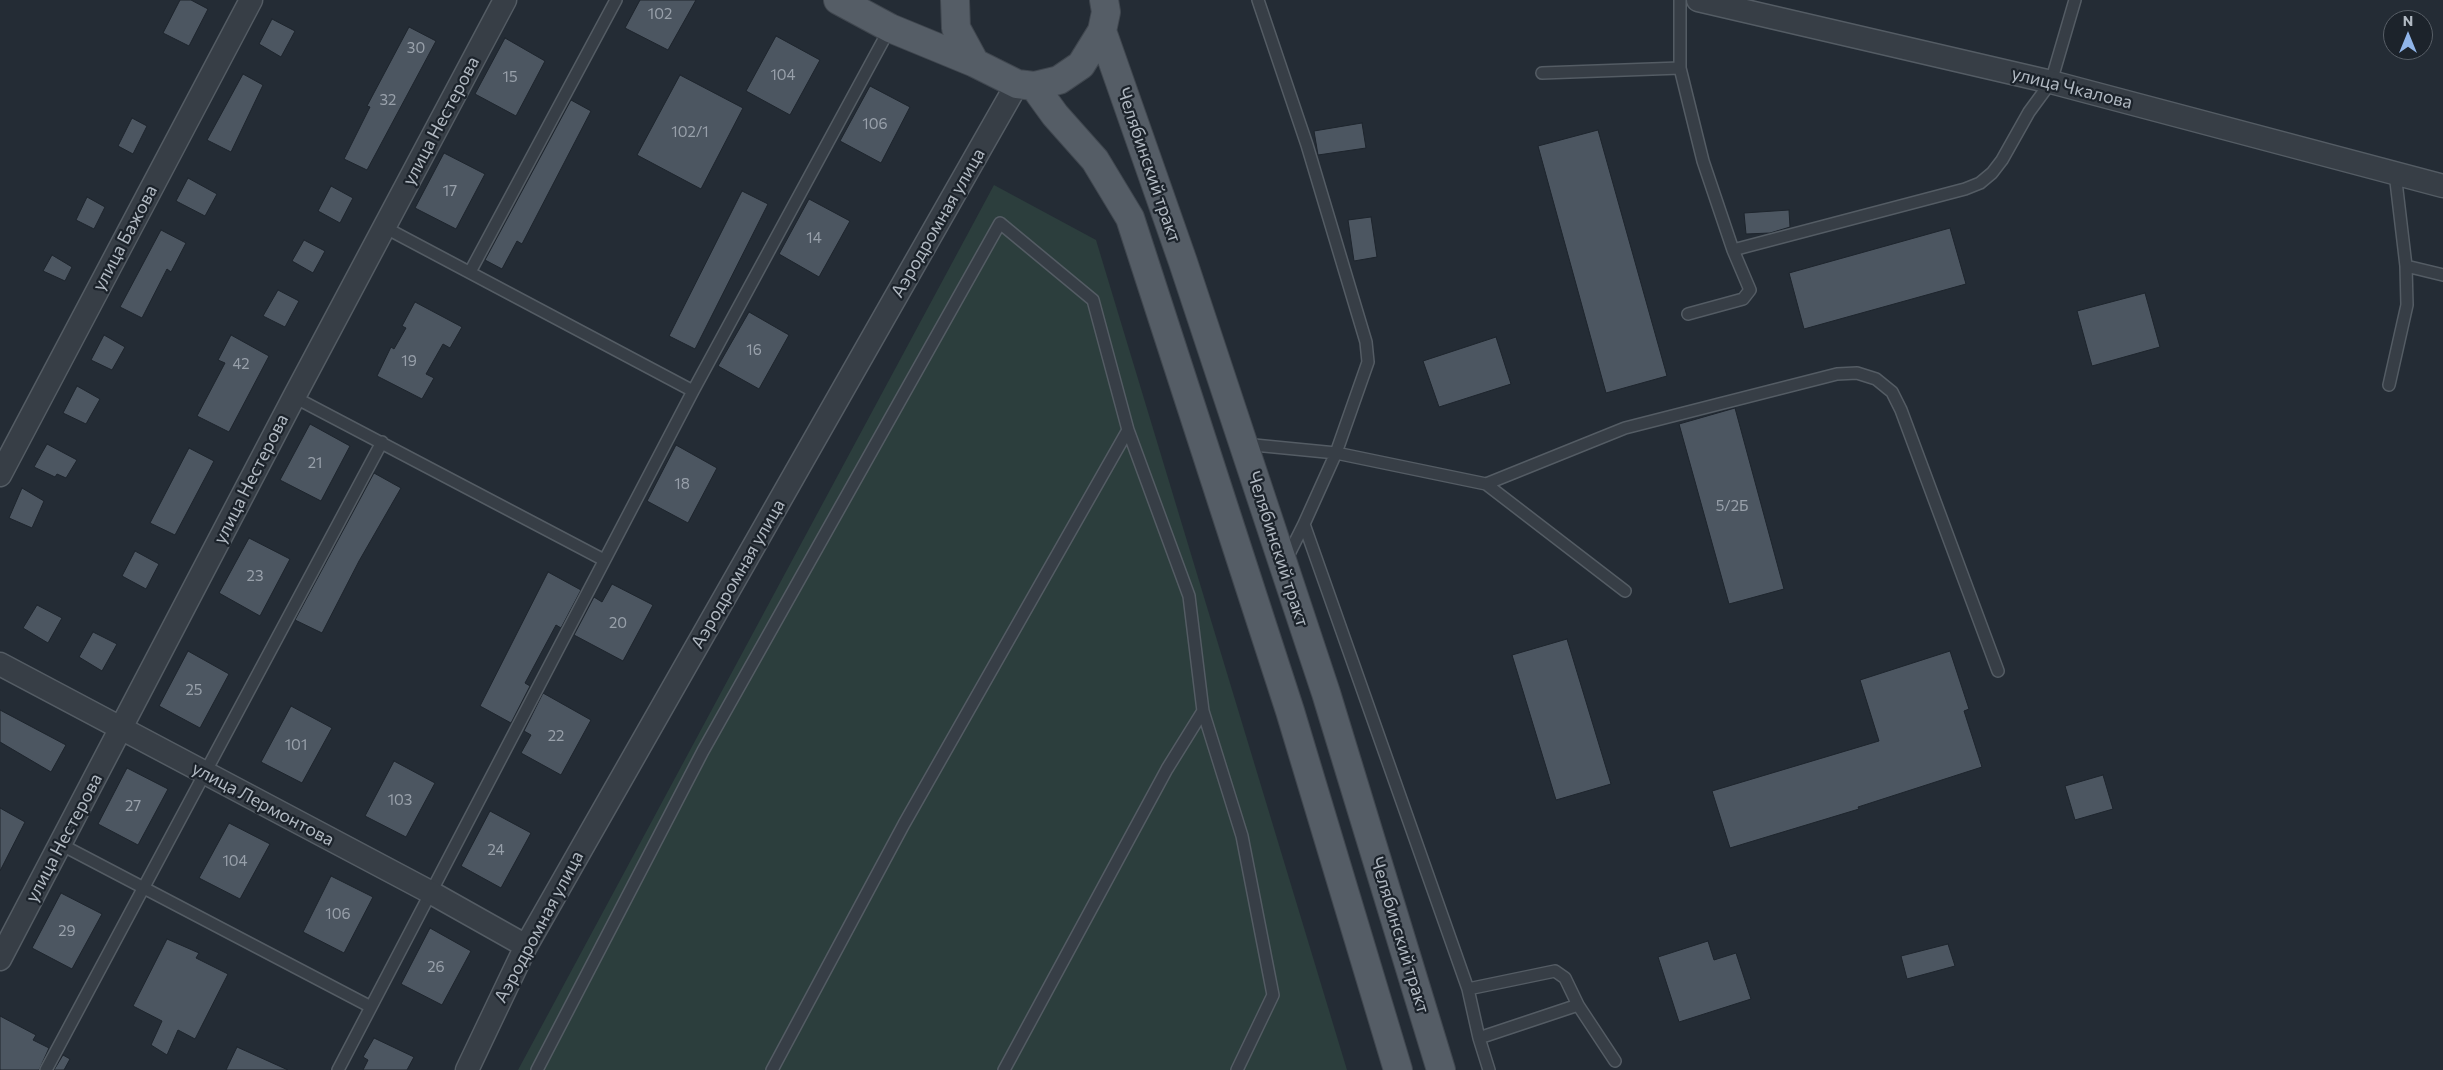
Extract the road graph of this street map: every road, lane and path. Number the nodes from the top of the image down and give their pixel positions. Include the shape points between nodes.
1 (251, 0) edge
2 (505, 0) edge
3 (616, 0) edge
4 (838, 0) edge
5 (955, 0) edge
6 (1104, 0) edge
7 (1258, 0) edge
8 (1680, 0) edge
9 (1698, 0) edge
10 (2075, 0) edge
11 (890, 28) junction
12 (1102, 31) junction
13 (975, 63) junction
14 (1680, 68) junction
15 (1542, 73) dead end
16 (2051, 82) junction
17 (1026, 85) junction
18 (2395, 173) junction
19 (2443, 186) edge
20 (384, 226) junction
21 (1734, 250) junction
22 (2406, 266) junction
23 (470, 272) junction
24 (2443, 275) edge
25 (1688, 314) dead end
26 (2389, 385) dead end
27 (693, 391) junction
28 (294, 397) junction
29 (1128, 430) junction
30 (382, 442) junction
31 (1243, 444) junction
32 (1336, 453) junction
33 (0, 475) edge
34 (1486, 484) junction
35 (1304, 524) junction
36 (604, 560) junction
37 (1284, 566) junction
38 (1624, 591) dead end
39 (0, 664) edge
40 (1998, 671) dead end
41 (1203, 711) junction
42 (121, 729) junction
43 (205, 773) junction
44 (60, 844) junction
45 (143, 888) junction
46 (430, 892) junction
47 (526, 946) junction
48 (0, 959) edge
49 (1468, 989) junction
50 (1578, 1005) junction
51 (371, 1007) junction
52 (1479, 1038) junction
53 (1615, 1061) dead end
54 (46, 1070) edge
55 (338, 1070) edge
56 (467, 1070) edge
57 (537, 1070) edge
58 (772, 1070) edge
59 (1004, 1070) edge
60 (1237, 1070) edge
61 (1398, 1070) edge
62 (1441, 1070) edge
63 (1489, 1070) edge

1 - 33 street, улица Бажова
2 - 20 street, улица Нестерова
3 - 23 lane
4 - 11 main road
5 - 13 main road via 956,28
6 - 12 main road via 1106,12
7 - 32 lane via 1306,145 1368,352 1366,372
8 - 14 lane
9 - 16 street, улица Чкалова
10 - 16 lane
11 - 13 main road
11 - 27 lane
12 - 17 main road via 1081,65 1059,80
12 - 31 main road, Челябинский тракт
13 - 17 main road
14 - 15 lane
14 - 21 lane via 1703,161
16 - 18 street, улица Чкалова
16 - 21 lane via 2029,112 2002,160 1980,183
17 - 47 street, Аэродромная улица
17 - 61 main road, Челябинский тракт via 1095,160 1130,218 1290,711
18 - 19 street, улица Чкалова
18 - 22 lane
20 - 23 lane
20 - 28 street, улица Нестерова
21 - 25 lane via 1749,286 1749,294 1743,299
22 - 24 lane
22 - 26 lane via 2407,305
23 - 27 lane
27 - 36 lane
28 - 30 lane
28 - 42 street, улица Нестерова
29 - 41 lane via 1188,596
29 - 57 lane via 1093,300 1000,223 704,751
29 - 58 lane via 909,815
30 - 36 lane
30 - 43 lane
31 - 32 lane
31 - 37 main road, Челябинский тракт
32 - 34 lane
32 - 35 lane
34 - 38 lane
34 - 40 lane via 1625,428 1837,374 1857,373 1876,379 1892,392 1901,410
35 - 37 lane
35 - 49 lane
36 - 46 lane
37 - 62 main road, Челябинский тракт
39 - 42 street, улица Лермонтова
41 - 59 lane via 1167,769
41 - 60 lane via 1242,836 1273,995
42 - 43 street, улица Лермонтова
42 - 44 street, улица Нестерова
43 - 45 lane
43 - 46 street, улица Лермонтова
44 - 45 lane
44 - 48 street, улица Нестерова
45 - 51 lane
45 - 54 lane
46 - 47 street, улица Лермонтова
46 - 51 lane
47 - 56 street, Аэродромная улица
49 - 50 lane via 1555,971 1565,978
49 - 52 lane
50 - 52 lane
50 - 53 lane
51 - 55 lane
52 - 63 lane

